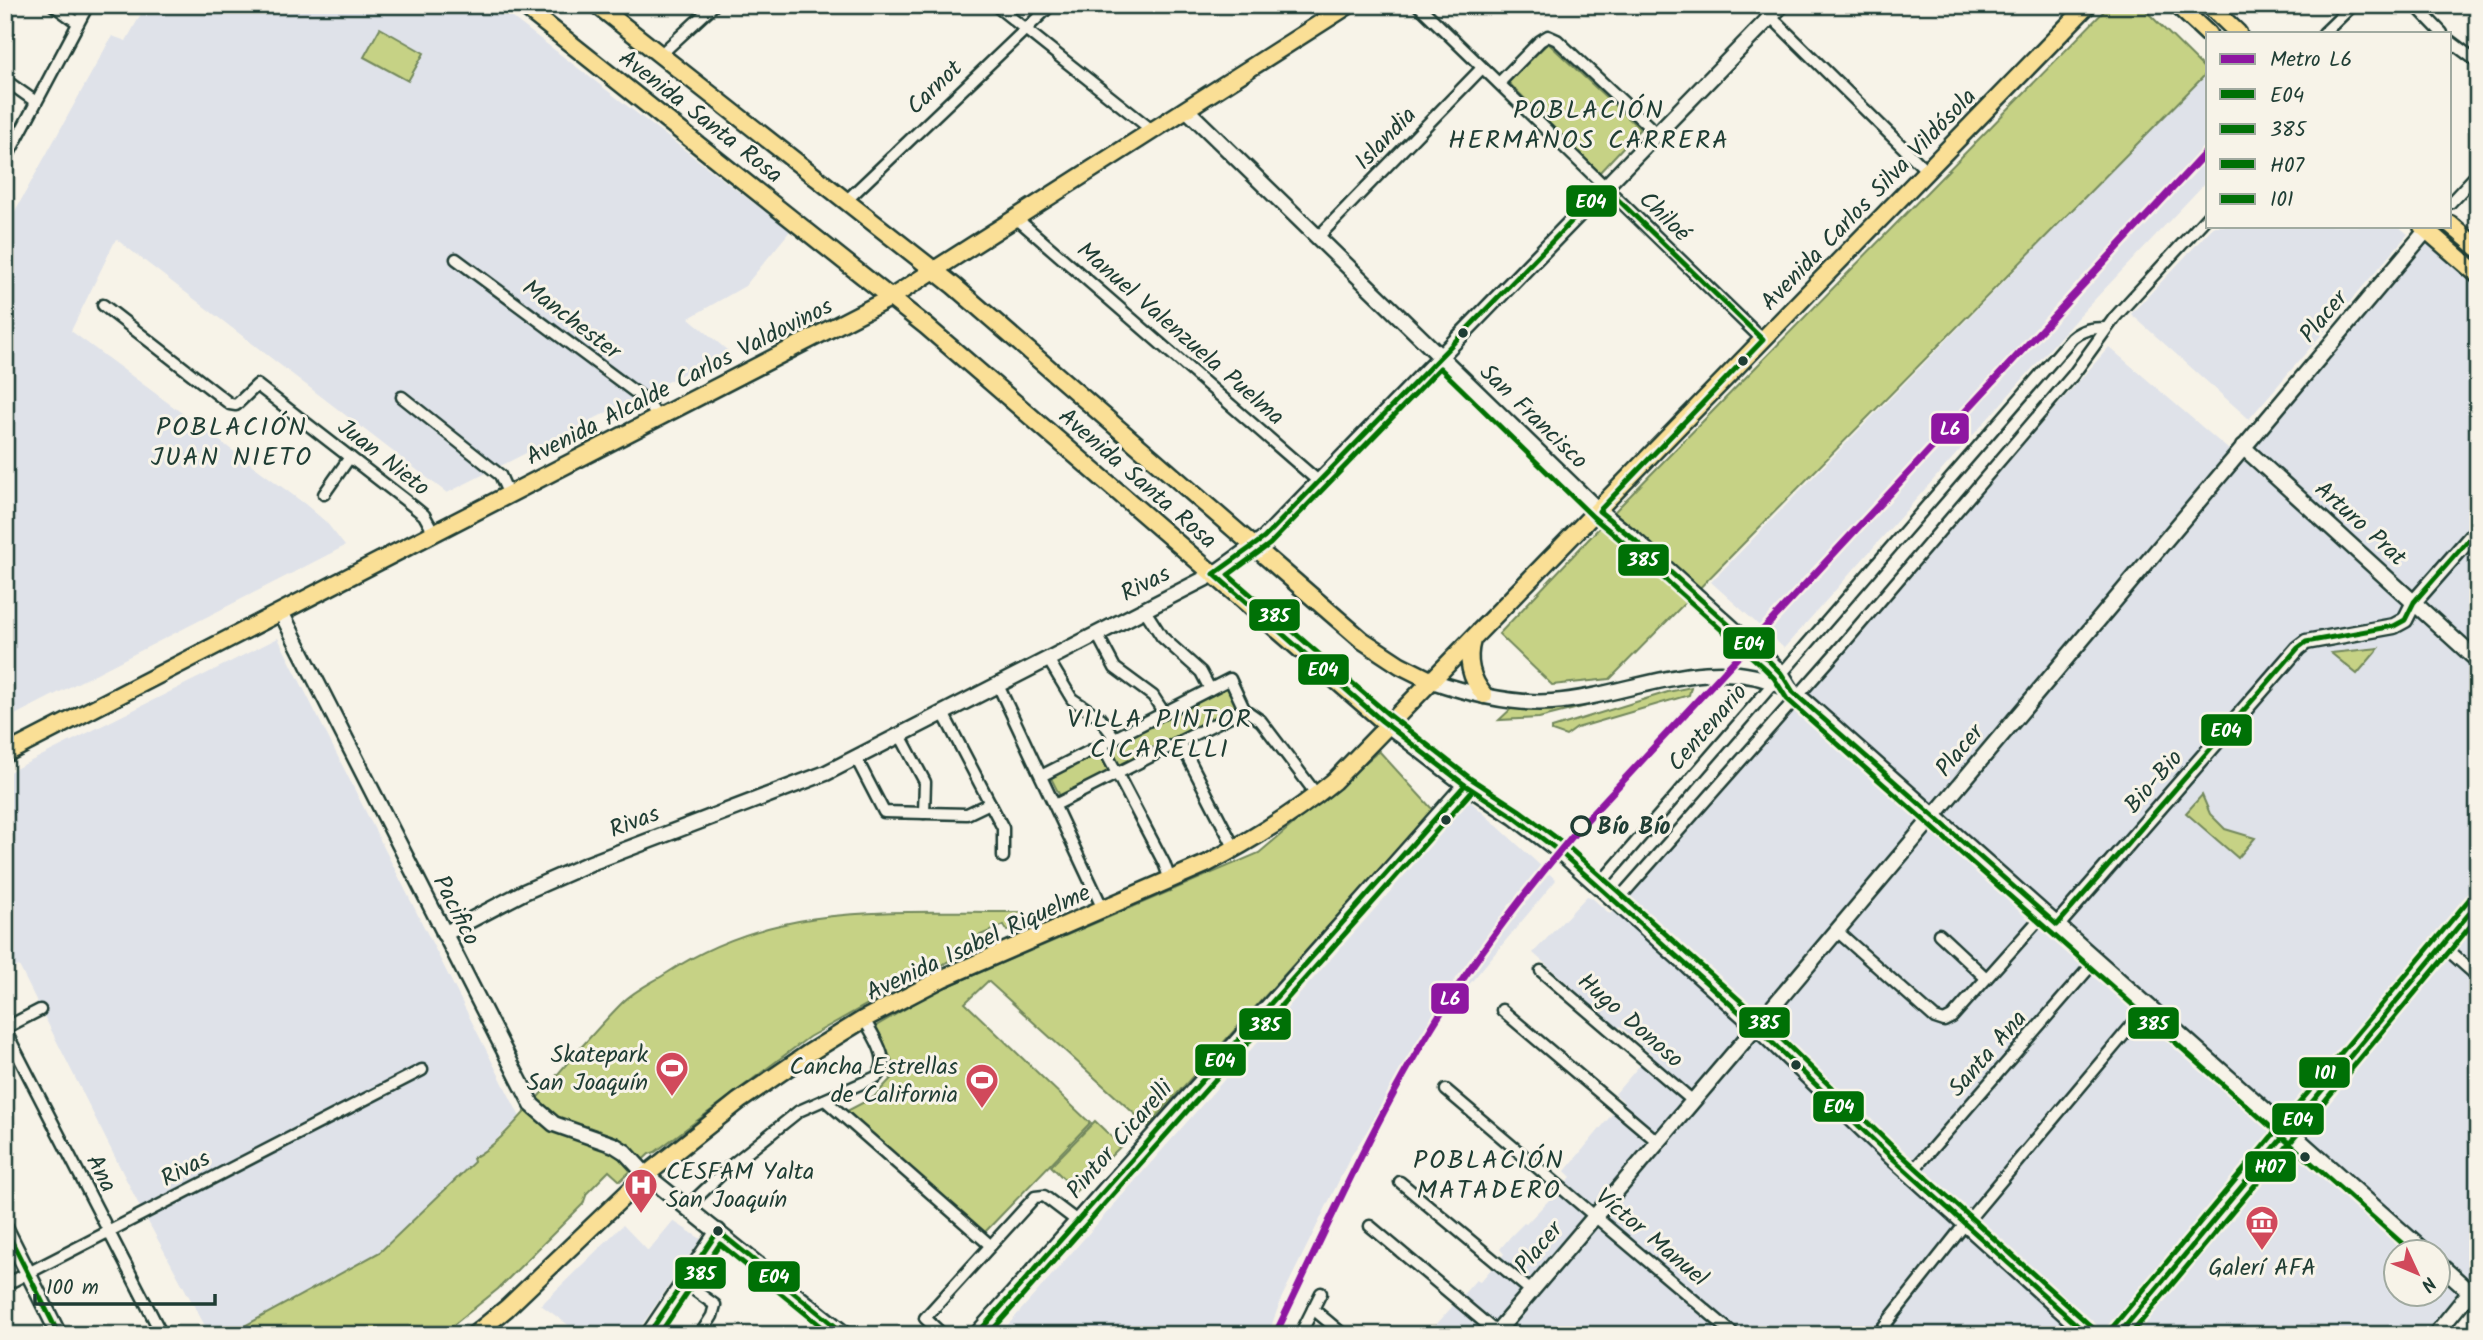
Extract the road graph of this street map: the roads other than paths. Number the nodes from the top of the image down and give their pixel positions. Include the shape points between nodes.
1 (53, 5) edge
2 (88, 5) edge
3 (522, 5) edge
4 (597, 5) edge
5 (714, 5) edge
6 (995, 5) edge
7 (1051, 5) edge
8 (1349, 5) edge
9 (1418, 5) edge
10 (1759, 5) edge
11 (1782, 5) edge
12 (2088, 5) edge
13 (2177, 5) edge
14 (2209, 5) edge
15 (2353, 5) edge
16 (2415, 5) edge
17 (1771, 17) junction
18 (78, 23) junction
19 (1026, 29) junction
20 (2206, 32) edge
21 (2237, 32) edge
22 (2325, 32) edge
23 (2441, 32) edge
24 (2452, 42) edge
25 (660, 55) junction
26 (2478, 62) edge
27 (1482, 68) junction
28 (5, 80) edge
29 (1499, 83) junction
30 (36, 102) junction
31 (1186, 109) junction
32 (1153, 131) junction
33 (1657, 134) junction
34 (5, 161) edge
35 (1927, 171) junction
36 (2478, 173) edge
37 (1605, 187) junction
38 (846, 200) junction
39 (2452, 202) edge
40 (1016, 218) junction
41 (2206, 218) edge
42 (2452, 225) edge
43 (2425, 228) edge
44 (2427, 228) edge
45 (1318, 237) junction
46 (2478, 248) edge
47 (456, 259) dead end
48 (934, 271) junction
49 (2478, 275) edge
50 (892, 297) junction
51 (103, 305) dead end
52 (2106, 328) junction
53 (1763, 340) junction
54 (1440, 356) junction
55 (402, 397) dead end
56 (658, 418) junction
57 (2243, 447) junction
58 (350, 457) junction
59 (1318, 481) junction
60 (324, 494) dead end
61 (509, 495) junction
62 (1598, 510) junction
63 (2478, 529) edge
64 (434, 533) junction
65 (1253, 547) junction
66 (1214, 574) junction
67 (2414, 603) junction
68 (1144, 609) junction
69 (281, 612) junction
70 (1097, 634) junction
71 (1472, 640) junction
72 (1048, 659) junction
73 (2478, 661) edge
74 (1400, 665) junction
75 (1777, 678) junction
76 (1432, 681) junction
77 (998, 685) junction
78 (1210, 689) junction
79 (1796, 694) junction
80 (1484, 695) junction
81 (1244, 709) junction
82 (1406, 709) junction
83 (943, 713) junction
84 (1164, 713) junction
85 (1389, 726) junction
86 (900, 735) junction
87 (1115, 738) junction
88 (1180, 742) junction
89 (1102, 745) junction
90 (5, 754) edge
91 (856, 758) junction
92 (1116, 774) junction
93 (1041, 776) junction
94 (1465, 785) junction
95 (1317, 795) junction
96 (990, 803) junction
97 (1055, 805) junction
98 (924, 813) junction
99 (1934, 815) junction
100 (1235, 849) junction
101 (1003, 857) dead end
102 (1170, 880) junction
103 (1598, 886) junction
104 (1616, 902) junction
105 (2478, 903) edge
106 (1103, 909) junction
107 (2044, 914) junction
108 (2057, 925) junction
109 (1836, 931) junction
110 (444, 934) junction
111 (1939, 934) dead end
112 (2442, 945) junction
113 (2096, 960) junction
114 (1541, 971) dead end
115 (2478, 977) edge
116 (1986, 978) junction
117 (2148, 1006) junction
118 (40, 1010) dead end
119 (1502, 1010) dead end
120 (864, 1019) junction
121 (1756, 1027) junction
122 (5, 1029) edge
123 (422, 1070) dead end
124 (1446, 1090) dead end
125 (825, 1100) junction
126 (1693, 1101) junction
127 (2287, 1130) junction
128 (1658, 1142) junction
129 (1910, 1174) junction
130 (646, 1175) junction
131 (1400, 1182) dead end
132 (687, 1207) junction
133 (1594, 1217) junction
134 (1077, 1221) junction
135 (1965, 1224) junction
136 (1370, 1226) dead end
137 (5, 1227) edge
138 (718, 1231) junction
139 (109, 1233) junction
140 (2410, 1238) edge
141 (990, 1245) junction
142 (29, 1273) junction
143 (2452, 1274) edge
144 (683, 1282) junction
145 (5, 1285) edge
146 (1531, 1291) junction
147 (2475, 1291) edge
148 (1321, 1293) dead end
149 (1313, 1309) junction
150 (1495, 1333) edge
151 (60, 1335) edge
152 (162, 1335) edge
153 (474, 1335) edge
154 (648, 1335) edge
155 (699, 1335) edge
156 (846, 1335) edge
157 (943, 1335) edge
158 (976, 1335) edge
159 (1300, 1335) edge
160 (1344, 1335) edge
161 (1735, 1335) edge
162 (1877, 1335) edge
163 (2088, 1335) edge
164 (2118, 1335) edge
165 (2435, 1335) edge

1 - 18 street
2 - 18 street
3 - 50 main road, Avenida Santa Rosa
4 - 25 main road, Avenida Santa Rosa
5 - 25 street
6 - 19 street
7 - 19 street, Carnot
8 - 31 main road, Avenida Alcalde Carlos Valdovinos
9 - 27 street, Chiloé
10 - 17 street
11 - 17 street, Rivas
12 - 35 main road, Avenida Carlos Silva Vildósola
13 - 20 main road
14 - 21 main road
15 - 22 street
16 - 23 street
17 - 33 street, Rivas
17 - 35 street
18 - 30 street
19 - 32 street
19 - 38 street, Carnot
24 - 26 street
25 - 38 main road, Avenida Santa Rosa
27 - 29 street, Chiloé
27 - 45 street, Islandia
28 - 30 street
29 - 33 street via 1548,36
29 - 37 street, Chiloé
30 - 34 street
31 - 32 main road, Avenida Alcalde Carlos Valdovinos
31 - 45 street, San Francisco
32 - 40 main road, Avenida Alcalde Carlos Valdovinos
33 - 37 street, Rivas
35 - 53 main road, Avenida Carlos Silva Vildósola
36 - 39 street
37 - 53 street, Chiloé
37 - 54 street, Rivas
38 - 48 main road, Avenida Santa Rosa
40 - 48 main road, Avenida Alcalde Carlos Valdovinos
40 - 59 street, Manuel Valenzuela Puelma
41 - 52 street, Centenario
42 - 46 main road
43 - 57 street, Placer
44 - 49 main road
45 - 54 street, San Francisco
47 - 56 street, Manchester via 647,401
48 - 50 main road, Avenida Alcalde Carlos Valdovinos
48 - 65 main road, Avenida Santa Rosa
50 - 56 main road, Avenida Alcalde Carlos Valdovinos
50 - 66 main road, Avenida Santa Rosa
51 - 58 street, Juan Nieto via 230,404 236,405 257,385
52 - 75 street, Centenario via 2081,330 2072,338
52 - 79 street, Centenario via 2073,375
53 - 62 main road, Avenida Carlos Silva Vildósola
54 - 59 street, Rivas
54 - 62 street, San Francisco
55 - 61 street via 500,475
56 - 61 main road, Avenida Alcalde Carlos Valdovinos
57 - 67 street, Arturo Prat
57 - 99 street, Placer
58 - 60 street
58 - 64 street, Juan Nieto via 424,515
59 - 65 street, Rivas
61 - 64 main road, Avenida Alcalde Carlos Valdovinos
62 - 71 main road, Avenida Carlos Silva Vildósola
62 - 75 street, San Francisco
63 - 67 street, Bio-Bio
64 - 69 main road, Avenida Alcalde Carlos Valdovinos
65 - 66 street, Rivas
65 - 74 main road, Avenida Santa Rosa via 1362,639
66 - 68 street, Rivas
66 - 85 main road, Avenida Santa Rosa
67 - 73 street, Arturo Prat
67 - 108 street, Bio-Bio via 2405,620 2394,626 2306,642 2298,648
68 - 70 street, Rivas
68 - 78 street via 1162,637 1201,673
69 - 90 main road, Avenida Alcalde Carlos Valdovinos
69 - 110 street, Pacifico
70 - 72 street, Rivas
70 - 84 street via 1115,668 1153,696
71 - 76 main road, Avenida Carlos Silva Vildósola
71 - 80 main road via 1471,671
72 - 77 street, Rivas
72 - 87 street via 1072,699 1099,717
74 - 76 main road, Avenida Santa Rosa
74 - 82 main road via 1410,685
75 - 79 street, San Francisco
75 - 80 street, Avenida Santa Rosa via 1691,675 1554,702
75 - 103 street, Centenario
76 - 80 street, Avenida Santa Rosa
76 - 82 main road, Avenida Carlos Silva Vildósola
77 - 83 street, Rivas
77 - 93 street
78 - 81 street via 1230,679
78 - 84 street
79 - 99 street, San Francisco
79 - 104 street, Centenario
81 - 88 street
81 - 95 street via 1261,721
82 - 85 main road, Avenida Carlos Silva Vildósola
83 - 86 street, Rivas
83 - 96 street
84 - 87 street
85 - 94 street, Avenida Santa Rosa
85 - 95 main road, Avenida Isabel Riquelme
86 - 91 street, Rivas
86 - 98 street via 925,782
87 - 89 street
88 - 92 street
88 - 100 street
89 - 92 street
89 - 93 street
91 - 98 street via 884,812
91 - 110 street, Rivas via 588,864
92 - 97 street
92 - 102 street
93 - 97 street
94 - 103 street, Avenida Santa Rosa via 1514,817
94 - 134 street, Pintor Cicarelli
95 - 100 main road, Avenida Isabel Riquelme
96 - 98 street via 967,814
96 - 101 street via 1003,828
97 - 106 street
99 - 107 street, San Francisco
99 - 109 street, Placer
100 - 102 main road, Avenida Isabel Riquelme
102 - 106 main road, Avenida Isabel Riquelme
103 - 104 street, Avenida Santa Rosa
104 - 121 street, Avenida Santa Rosa
105 - 112 street
106 - 120 main road, Avenida Isabel Riquelme via 943,978
107 - 108 street, San Francisco
107 - 116 street
108 - 113 street, San Francisco
109 - 116 street via 1941,1021 1949,1019
109 - 121 street, Placer
110 - 130 street, Pacifico via 532,1105 554,1124 614,1145
111 - 116 street
112 - 115 street
112 - 127 street
113 - 117 street, San Francisco
113 - 129 street, Santa Ana
114 - 126 street, Hugo Donoso
117 - 127 street, San Francisco
117 - 135 street
118 - 122 street
119 - 128 street
120 - 125 street via 884,1057 881,1073
120 - 130 main road, Avenida Isabel Riquelme via 748,1094
121 - 126 street, Placer
121 - 129 street, Avenida Santa Rosa
122 - 139 street, Ana
123 - 139 street, Rivas
124 - 133 street, Víctor Manuel
125 - 132 street via 777,1127
125 - 141 street
126 - 128 street, Placer
127 - 140 street, San Francisco
127 - 164 street
128 - 133 street, Placer
129 - 135 street, Avenida Santa Rosa
130 - 132 street, Pacifico
130 - 153 main road, Avenida Isabel Riquelme
131 - 146 street
132 - 138 street, Pacifico
133 - 146 street, Placer
133 - 161 street, Víctor Manuel
134 - 141 street via 1044,1196 1035,1197
134 - 158 street, Pintor Cicarelli
135 - 162 street
135 - 163 street, Avenida Santa Rosa
136 - 150 street
137 - 142 street
138 - 144 street
138 - 156 street, Pacifico
139 - 142 street, Rivas
139 - 152 street, Ana
141 - 157 street via 925,1318
142 - 145 street, Rivas
142 - 151 street
143 - 147 street
144 - 154 street
144 - 155 street via 715,1305
146 - 150 street, Placer
147 - 165 street
148 - 149 street
149 - 159 street
149 - 160 street

